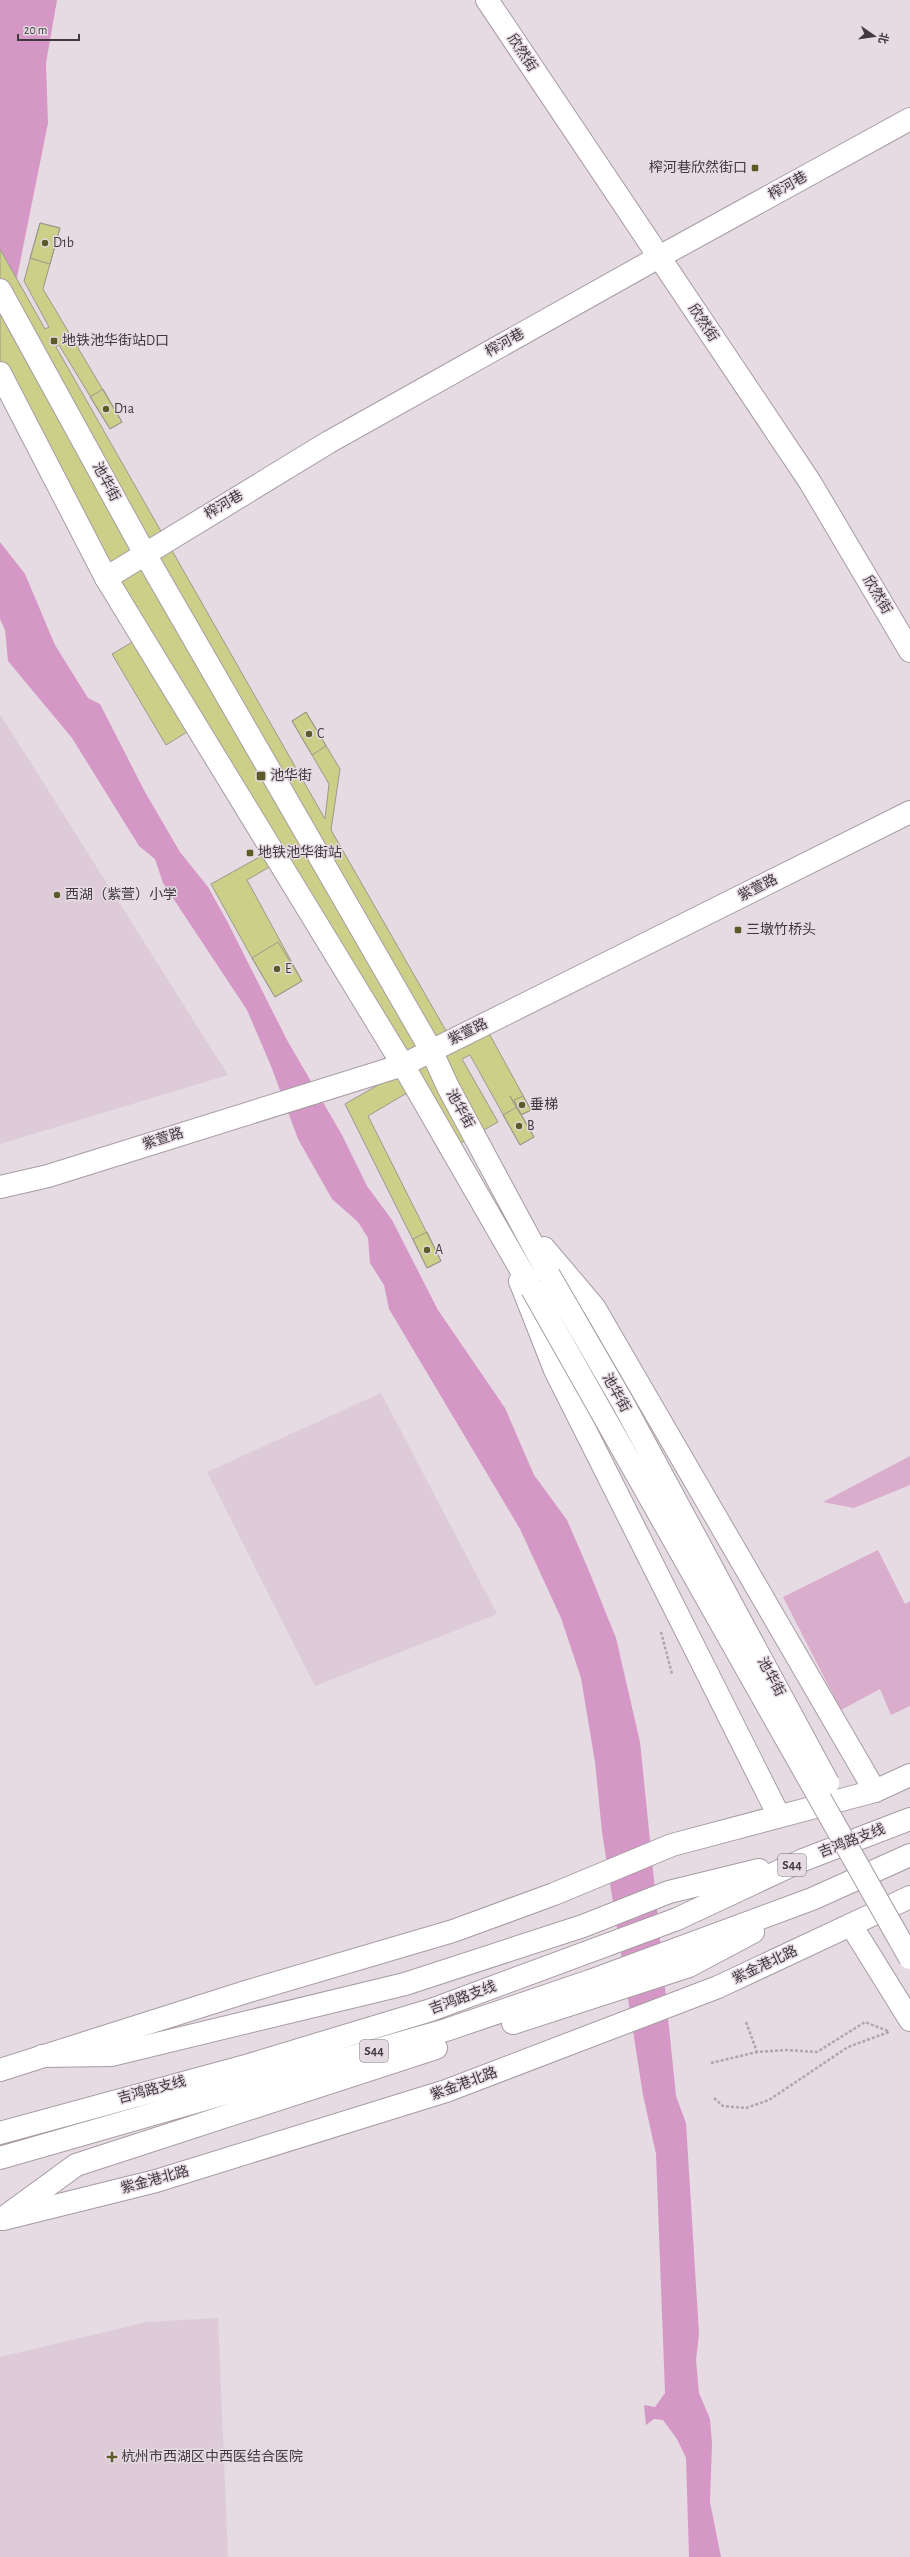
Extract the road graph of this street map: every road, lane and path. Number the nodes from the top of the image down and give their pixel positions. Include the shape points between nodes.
1 (487, 0) edge
2 (910, 120) edge
3 (658, 257) junction
4 (0, 290) edge
5 (0, 373) edge
6 (145, 554) junction
7 (106, 578) junction
8 (910, 650) edge
9 (910, 812) edge
10 (431, 1050) junction
11 (403, 1065) junction
12 (0, 1187) edge
13 (522, 1222) junction
14 (503, 1237) junction
15 (910, 1775) edge
16 (875, 1791) junction
17 (779, 1816) junction
18 (910, 1819) edge
19 (910, 1855) edge
20 (803, 1860) junction
21 (910, 1897) edge
22 (812, 1899) junction
23 (851, 1925) junction
24 (910, 1934) edge
25 (910, 1958) edge
26 (592, 1989) junction
27 (910, 2020) edge
28 (746, 2022) dead end
29 (757, 2052) junction
30 (42, 2056) junction
31 (711, 2064) dead end
32 (0, 2070) edge
33 (714, 2098) dead end
34 (0, 2133) edge
35 (0, 2158) edge
36 (1, 2219) edge

1 - 3 main road, 欣然街
2 - 3 main road, 榨河巷
3 - 6 main road, 榨河巷 via 329,442
3 - 8 main road, 欣然街 via 810,482
4 - 6 main road, 池华街
5 - 7 main road, 池华街
6 - 7 main road, 榨河巷
6 - 10 main road, 池华街
7 - 11 main road, 池华街
9 - 10 main road, 紫萱路
10 - 11 main road, 紫萱路
10 - 13 main road, 池华街 via 448,1087
11 - 12 main road, 紫萱路 via 48,1176
11 - 14 main road, 池华街
13 - 16 main road via 594,1307
13 - 24 main road, 池华街, bridge
14 - 17 main road via 555,1370
14 - 25 main road, 池华街, bridge
15 - 16 main road
16 - 17 main road
17 - 30 main road via 672,1845 453,1931
18 - 20 main road, 吉鸿路支线 / S44
19 - 22 main road, 吉鸿路支线 / S44
20 - 30 main road via 669,1892 583,1926 405,1984 111,2054
20 - 34 main road, 吉鸿路支线 / S44 via 677,1919 431,2010 249,2065
21 - 23 main road, 紫金港北路
22 - 26 main road, 吉鸿路支线 / S44 via 682,1945
22 - 26 main road via 689,1966
23 - 27 main road
23 - 36 main road, 紫金港北路 via 695,1996 446,2091 156,2181
26 - 35 main road, 吉鸿路支线 / S44
26 - 36 main road via 76,2165
28 - 29 path
29 - 31 path
29 - 33 path via 817,2052 865,2022 889,2032 848,2047 769,2100 746,2108 724,2106
30 - 32 main road

